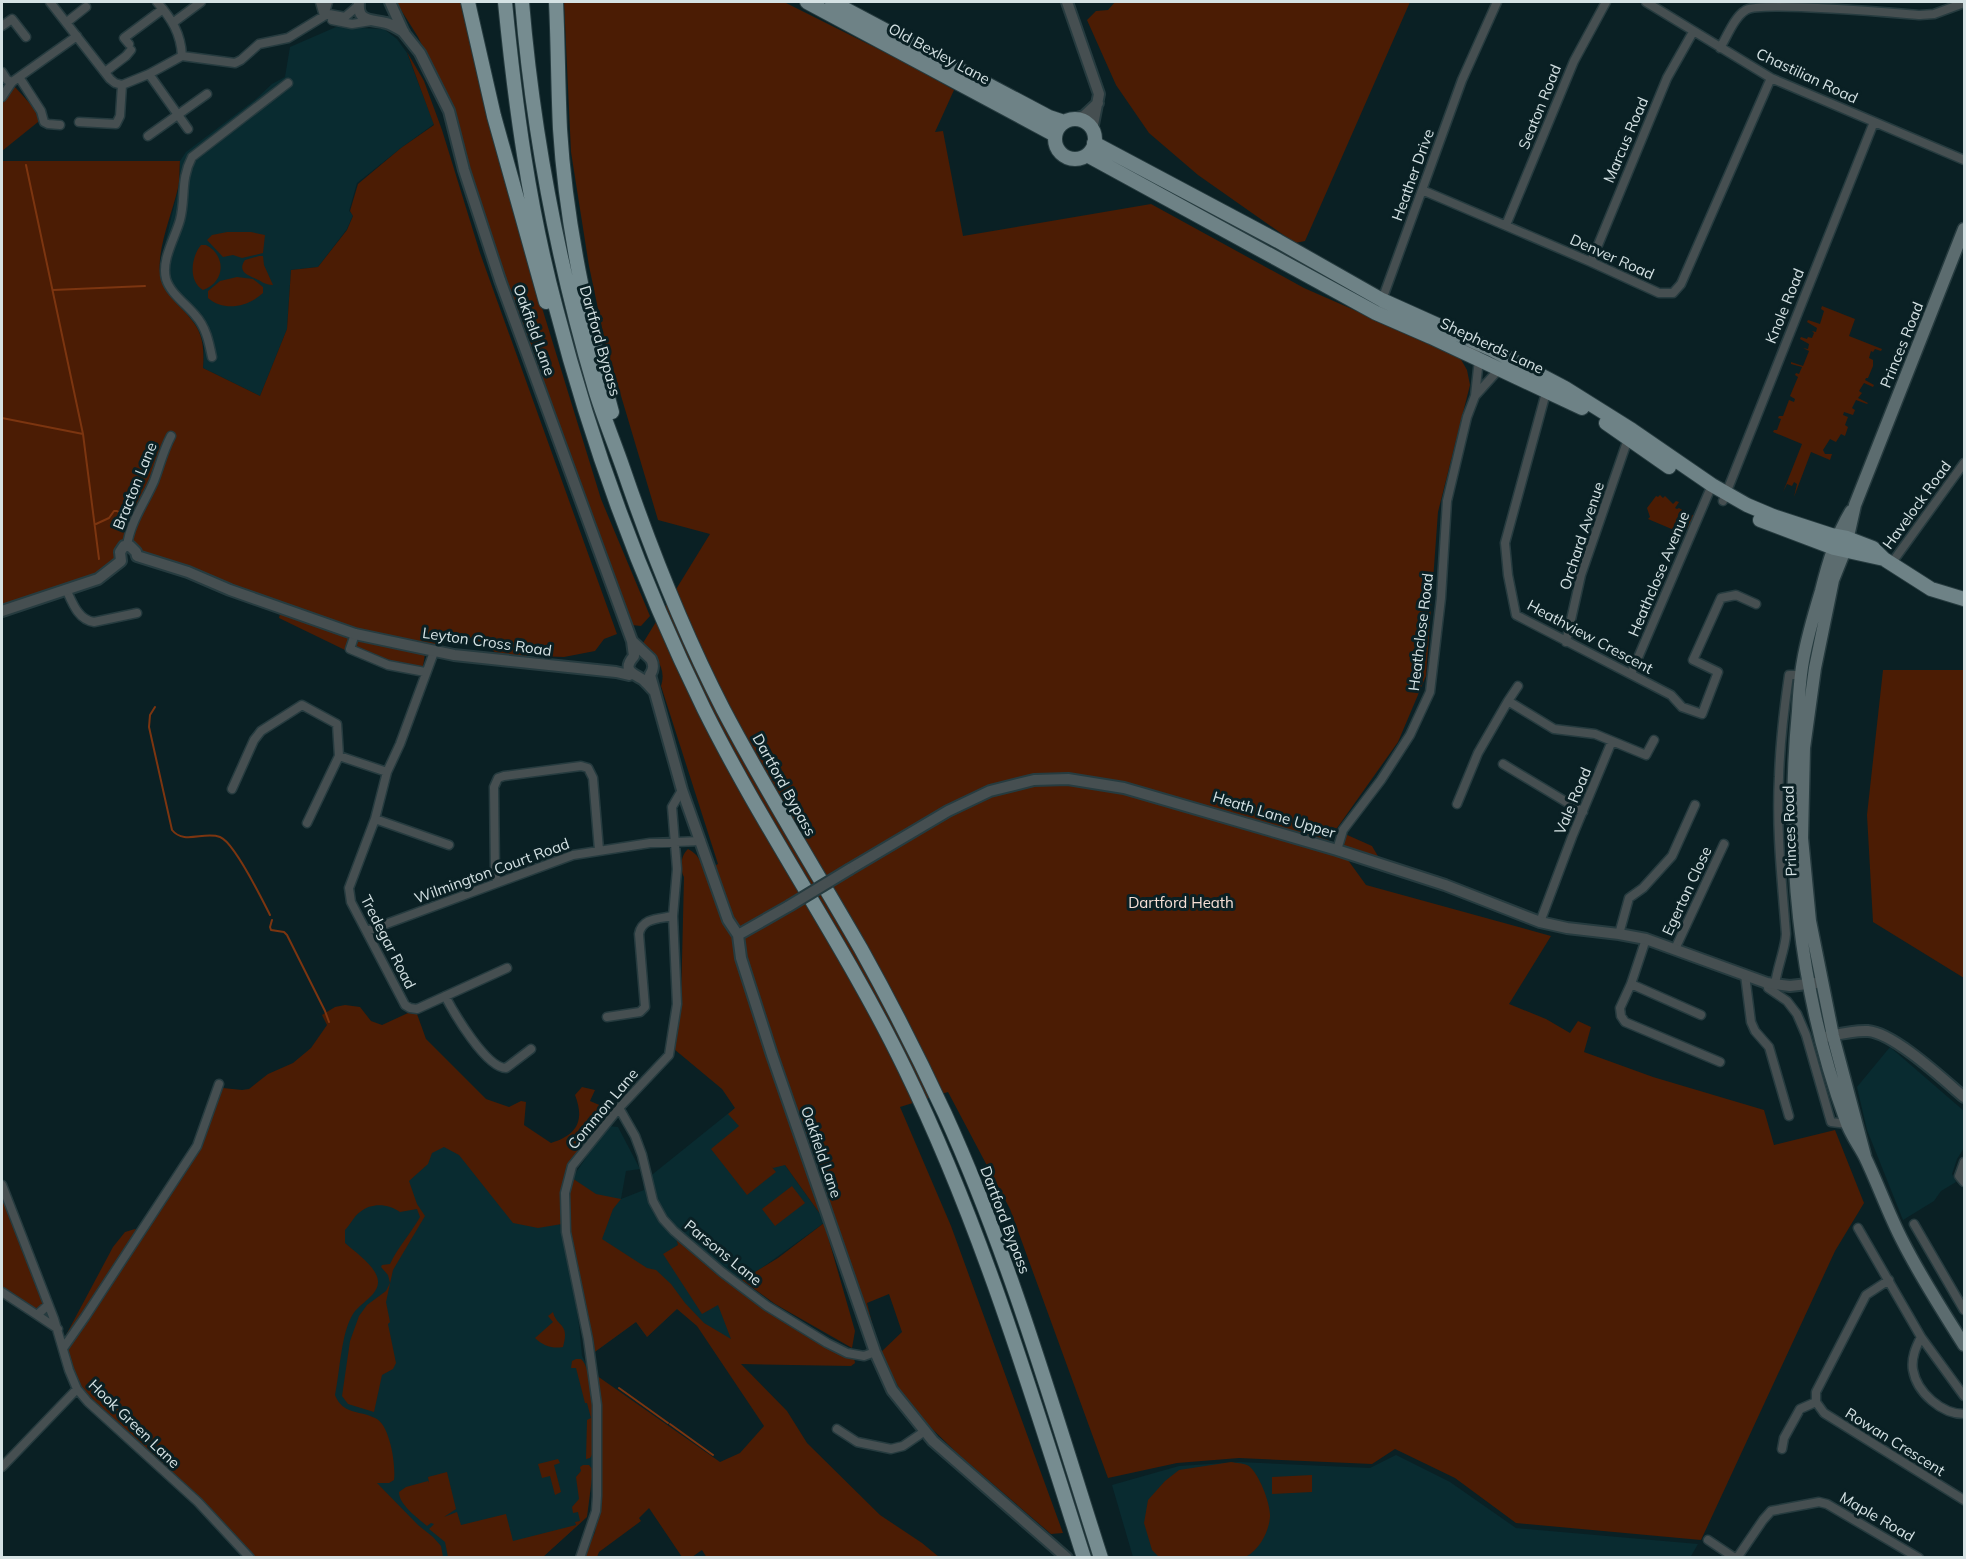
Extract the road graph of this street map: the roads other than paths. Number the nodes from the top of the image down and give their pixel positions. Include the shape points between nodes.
1 (51, 2) edge
2 (201, 2) edge
3 (320, 2) edge
4 (328, 2) edge
5 (468, 2) edge
6 (505, 2) edge
7 (522, 2) edge
8 (556, 2) edge
9 (807, 2) edge
10 (832, 2) edge
11 (1067, 2) edge
12 (1497, 2) edge
13 (1606, 2) edge
14 (1646, 2) edge
15 (359, 3) edge
16 (1965, 3) edge
17 (390, 4) edge
18 (160, 5) edge
19 (86, 7) dead end
20 (324, 16) junction
21 (374, 21) junction
22 (67, 22) junction
23 (174, 22) junction
24 (2, 26) edge
25 (1693, 32) junction
26 (404, 33) junction
27 (77, 36) junction
28 (26, 38) dead end
29 (1720, 48) junction
30 (182, 56) junction
31 (2, 72) edge
32 (105, 72) junction
33 (149, 74) junction
34 (1771, 78) junction
35 (15, 80) junction
36 (288, 83) dead end
37 (122, 85) junction
38 (207, 94) dead end
39 (2, 97) edge
40 (1098, 103) junction
41 (177, 114) junction
42 (1069, 120) junction
43 (79, 122) dead end
44 (1874, 122) junction
45 (60, 125) dead end
46 (188, 129) dead end
47 (1055, 135) junction
48 (148, 136) dead end
49 (1091, 143) junction
50 (1965, 160) edge
51 (1422, 190) junction
52 (1506, 225) junction
53 (1965, 229) edge
54 (1591, 262) junction
55 (1382, 300) junction
56 (1431, 336) junction
57 (1467, 338) junction
58 (212, 357) dead end
59 (1479, 358) junction
60 (1503, 363) junction
61 (1549, 385) junction
62 (1475, 396) junction
63 (587, 420) junction
64 (171, 436) dead end
65 (1628, 439) junction
66 (1965, 463) edge
67 (1710, 489) junction
68 (1725, 497) junction
69 (640, 519) junction
70 (1841, 543) junction
71 (127, 546) junction
72 (137, 556) junction
73 (121, 561) junction
74 (1887, 562) junction
75 (66, 589) junction
76 (1965, 599) edge
77 (1756, 604) dead end
78 (2, 610) edge
79 (137, 613) dead end
80 (355, 634) junction
81 (1566, 642) junction
82 (434, 652) junction
83 (638, 667) junction
84 (426, 672) junction
85 (1632, 675) junction
86 (1801, 675) junction
87 (1518, 686) dead end
88 (1509, 701) junction
89 (1653, 740) dead end
90 (1612, 741) junction
91 (339, 756) junction
92 (1503, 764) dead end
93 (387, 772) junction
94 (232, 789) dead end
95 (682, 790) junction
96 (1779, 800) junction
97 (1793, 800) junction
98 (1456, 804) dead end
99 (1695, 805) dead end
100 (1583, 812) junction
101 (375, 819) junction
102 (307, 823) dead end
103 (701, 841) junction
104 (675, 842) junction
105 (1724, 844) dead end
106 (449, 845) dead end
107 (599, 850) junction
108 (1337, 850) junction
109 (497, 882) junction
110 (673, 916) junction
111 (1540, 922) junction
112 (367, 931) junction
113 (1619, 934) junction
114 (738, 935) junction
115 (1646, 939) junction
116 (1675, 949) junction
117 (507, 968) dead end
118 (1745, 975) junction
119 (1822, 982) junction
120 (1631, 984) junction
121 (1771, 984) junction
122 (1808, 984) junction
123 (446, 996) junction
124 (1701, 1015) dead end
125 (607, 1017) dead end
126 (1827, 1037) junction
127 (531, 1049) dead end
128 (1720, 1062) dead end
129 (219, 1084) dead end
130 (1965, 1097) edge
131 (619, 1108) junction
132 (1789, 1116) dead end
133 (1847, 1124) junction
134 (1865, 1156) junction
135 (1965, 1162) edge
136 (1965, 1182) edge
137 (2, 1185) edge
138 (1914, 1224) dead end
139 (1858, 1228) dead end
140 (1888, 1280) junction
141 (2, 1292) edge
142 (48, 1305) junction
143 (1965, 1310) edge
144 (37, 1315) junction
145 (57, 1329) junction
146 (1922, 1338) junction
147 (1965, 1345) edge
148 (64, 1347) junction
149 (875, 1352) junction
150 (77, 1389) junction
151 (1965, 1396) edge
152 (1816, 1402) junction
153 (1965, 1414) edge
154 (837, 1429) dead end
155 (925, 1431) junction
156 (1782, 1449) dead end
157 (2, 1467) edge
158 (1965, 1500) edge
159 (1708, 1540) dead end
160 (249, 1557) edge
161 (580, 1557) edge
162 (1067, 1557) edge
163 (1084, 1557) edge
164 (1101, 1557) edge
165 (1736, 1557) edge
166 (1919, 1557) edge

1 - 22 street
2 - 23 street
3 - 20 street
4 - 20 street
5 - 63 highway via 494,116 545,301
6 - 63 highway via 513,87 529,183 555,304
7 - 69 highway, Dartford Bypass via 535,120 567,281 596,390
8 - 69 highway via 560,130 576,260
9 - 47 main road, Old Bexley Lane
10 - 42 main road, Shepherds Lane via 1049,117
11 - 40 street via 1097,83
12 - 51 street, Heather Drive via 1462,80
13 - 52 street, Seaton Road via 1574,61
14 - 25 street, Chastilian Road
15 - 20 street via 345,17
15 - 21 street, Oakfield Lane via 363,17
16 - 29 street via 1920,15 1752,7 1740,16
17 - 21 street, Oakfield Lane via 388,14
17 - 26 street, Oakfield Lane
18 - 23 street
18 - 32 street via 124,38 130,47 126,56
19 - 22 street
20 - 21 street via 352,24
20 - 30 street via 288,38 260,44 235,63
21 - 26 street, Oakfield Lane via 388,23
22 - 27 street
23 - 30 street
24 - 28 street via 12,19
25 - 29 street, Chastilian Road
25 - 54 street, Marcus Road via 1663,87
26 - 83 street, Oakfield Lane via 420,53 449,111 507,300 632,641
27 - 32 street
27 - 35 street
29 - 34 street, Chastilian Road
30 - 33 street
31 - 35 street via 7,80
32 - 37 street
33 - 37 street
33 - 41 street
34 - 44 street, Chastilian Road
34 - 54 street, Denver Road via 1681,284 1673,293 1659,294
35 - 39 street
35 - 45 street via 41,111 44,122
36 - 58 street via 192,156 185,171 180,218 167,258 166,279 203,325
37 - 43 street via 117,124
38 - 41 street
40 - 42 street via 1084,116
40 - 49 street
41 - 46 street
41 - 48 street
42 - 47 main road via 1060,125
42 - 49 main road, Shepherds Lane via 1085,122
44 - 50 street, Chastilian Road
44 - 68 street, Knole Road
47 - 49 main road, Shepherds Lane via 1057,148 1067,157 1081,158
49 - 55 main road, Shepherds Lane via 1270,236
49 - 56 main road, Shepherds Lane via 1376,313
51 - 52 street, Denver Road
51 - 55 street, Heather Drive
52 - 54 street, Denver Road
53 - 70 main road, Princes Road
55 - 56 street via 1385,309
55 - 57 main road, Shepherds Lane
56 - 59 main road, Shepherds Lane
57 - 59 street
57 - 60 main road, Shepherds Lane
59 - 60 main road, Shepherds Lane
59 - 62 street, Heathclose Road
60 - 61 main road, Shepherds Lane
60 - 62 street, Heathclose Road
61 - 65 main road, Shepherds Lane
61 - 67 main road, Shepherds Lane via 1600,409
61 - 81 street, Heathview Crescent via 1505,543 1516,615
62 - 108 street, Heathclose Road via 1447,501 1430,692 1410,735 1343,830
63 - 163 highway via 624,526 705,711 879,1017 954,1178 1011,1331
64 - 71 street, Bracton Lane
65 - 67 main road, Shepherds Lane
65 - 81 street, Orchard Avenue via 1581,574
66 - 74 street, Havelock Road
67 - 68 main road, Shepherds Lane
67 - 85 street, Heathclose Avenue
68 - 70 main road, Shepherds Lane via 1830,535
69 - 164 highway, Dartford Bypass via 721,704 871,968 945,1115 1008,1270
70 - 74 main road, Shepherds Lane via 1873,548
70 - 86 main road, Princes Road via 1828,562
70 - 119 main road, Princes Road via 1815,668 1804,748 1802,838 1810,921
71 - 72 street, Leyton Cross Road
71 - 73 street via 120,552
72 - 73 street via 130,564
72 - 80 street, Leyton Cross Road
73 - 75 street via 98,579
74 - 76 main road, Shepherds Lane via 1931,589
75 - 78 street
75 - 79 street via 80,615 88,621
77 - 85 street, Heathview Crescent via 1736,595 1721,598 1693,660 1718,672 1702,714 1682,707 1671,695
80 - 82 street, Leyton Cross Road
80 - 84 street via 350,649 388,665
81 - 85 street, Heathview Crescent
82 - 83 street, Leyton Cross Road via 616,672
82 - 84 street, Tredegar Road
83 - 95 street, Oakfield Lane via 654,691
84 - 93 street, Tredegar Road
86 - 96 street, Princes Road via 1789,675
86 - 97 main road, Princes Road
87 - 88 street
88 - 90 street via 1554,729 1595,734
88 - 98 street via 1478,753
89 - 90 street via 1646,755
90 - 100 street, Vale Road
91 - 93 street
91 - 94 street via 337,724 302,705 261,731
91 - 102 street
92 - 100 street
93 - 101 street, Tredegar Road
95 - 103 street, Oakfield Lane
95 - 104 street, Common Lane via 672,807
96 - 97 street, Princes Road
96 - 121 street, Princes Road via 1786,944
97 - 122 main road, Princes Road via 1792,837
99 - 113 street via 1672,856 1629,898
100 - 111 street, Vale Road
101 - 106 street
101 - 112 street, Tredegar Road via 349,888 351,902
103 - 104 street, Wilmington Court Road
103 - 114 street, Oakfield Lane via 728,920
104 - 107 street, Wilmington Court Road
104 - 110 street, Common Lane
105 - 116 street, Egerton Close
107 - 109 street, Wilmington Court Road via 573,855
107 - 109 street via 593,778 588,768 504,776 498,778 494,787
108 - 111 street, Heath Lane Upper via 1445,885
108 - 114 street, Heath Lane Upper, bridge via 1124,788 1068,778 1034,780 969,800 940,815
109 - 112 street, Wilmington Court Road
110 - 125 street via 645,922 640,927 645,1007 640,1012
110 - 131 street, Common Lane via 677,1004 669,1055
111 - 113 street, Heath Lane Upper
112 - 123 street, Tredegar Road via 405,1005 417,1009
113 - 115 street, Heath Lane Upper
114 - 149 street, Oakfield Lane via 741,958 772,1055
115 - 116 street, Heath Lane Upper
115 - 120 street
116 - 118 street, Heath Lane Upper
117 - 123 street, Tredegar Road
118 - 121 street, Heath Lane Upper
118 - 132 street via 1751,1022 1769,1047
119 - 122 street, Heath Lane Upper
119 - 126 main road, Princes Road
120 - 124 street
120 - 128 street via 1620,1008 1625,1022
121 - 122 street, Heath Lane Upper
121 - 133 street, Princes Road via 1768,988 1787,1001 1797,1014 1831,1122
122 - 126 main road, Princes Road
123 - 127 street via 460,1024 495,1066 506,1068
126 - 130 street via 1859,1031 1884,1036 1925,1063
126 - 133 main road, Princes Road
126 - 134 main road, Princes Road
129 - 148 street via 196,1146
131 - 149 street, Parsons Lane via 642,1155 653,1201 674,1231 767,1306 827,1344 864,1356
131 - 161 street, Common Lane via 572,1166 565,1193 566,1232 597,1405 596,1511
133 - 134 main road, Princes Road
134 - 147 main road, Princes Road via 1902,1239
135 - 136 street via 1959,1176
137 - 142 street, Hook Green Lane
138 - 143 street
139 - 140 street
140 - 146 street
140 - 152 street via 1866,1295 1816,1392
141 - 144 street
142 - 144 street
142 - 145 street, Hook Green Lane
144 - 145 street
145 - 148 street, Hook Green Lane
146 - 151 street
146 - 153 street via 1913,1370 1921,1388 1947,1412
148 - 150 street, Hook Green Lane
149 - 155 street, Oakfield Lane via 892,1390
150 - 157 street
150 - 160 street, Hook Green Lane via 198,1502
152 - 156 street via 1800,1409
152 - 158 street, Rowan Crescent via 1824,1413
154 - 155 street via 856,1442 890,1449 902,1447
155 - 162 street, Oakfield Lane
159 - 165 street, Maple Road
165 - 166 street, Maple Road via 1771,1511 1819,1502

